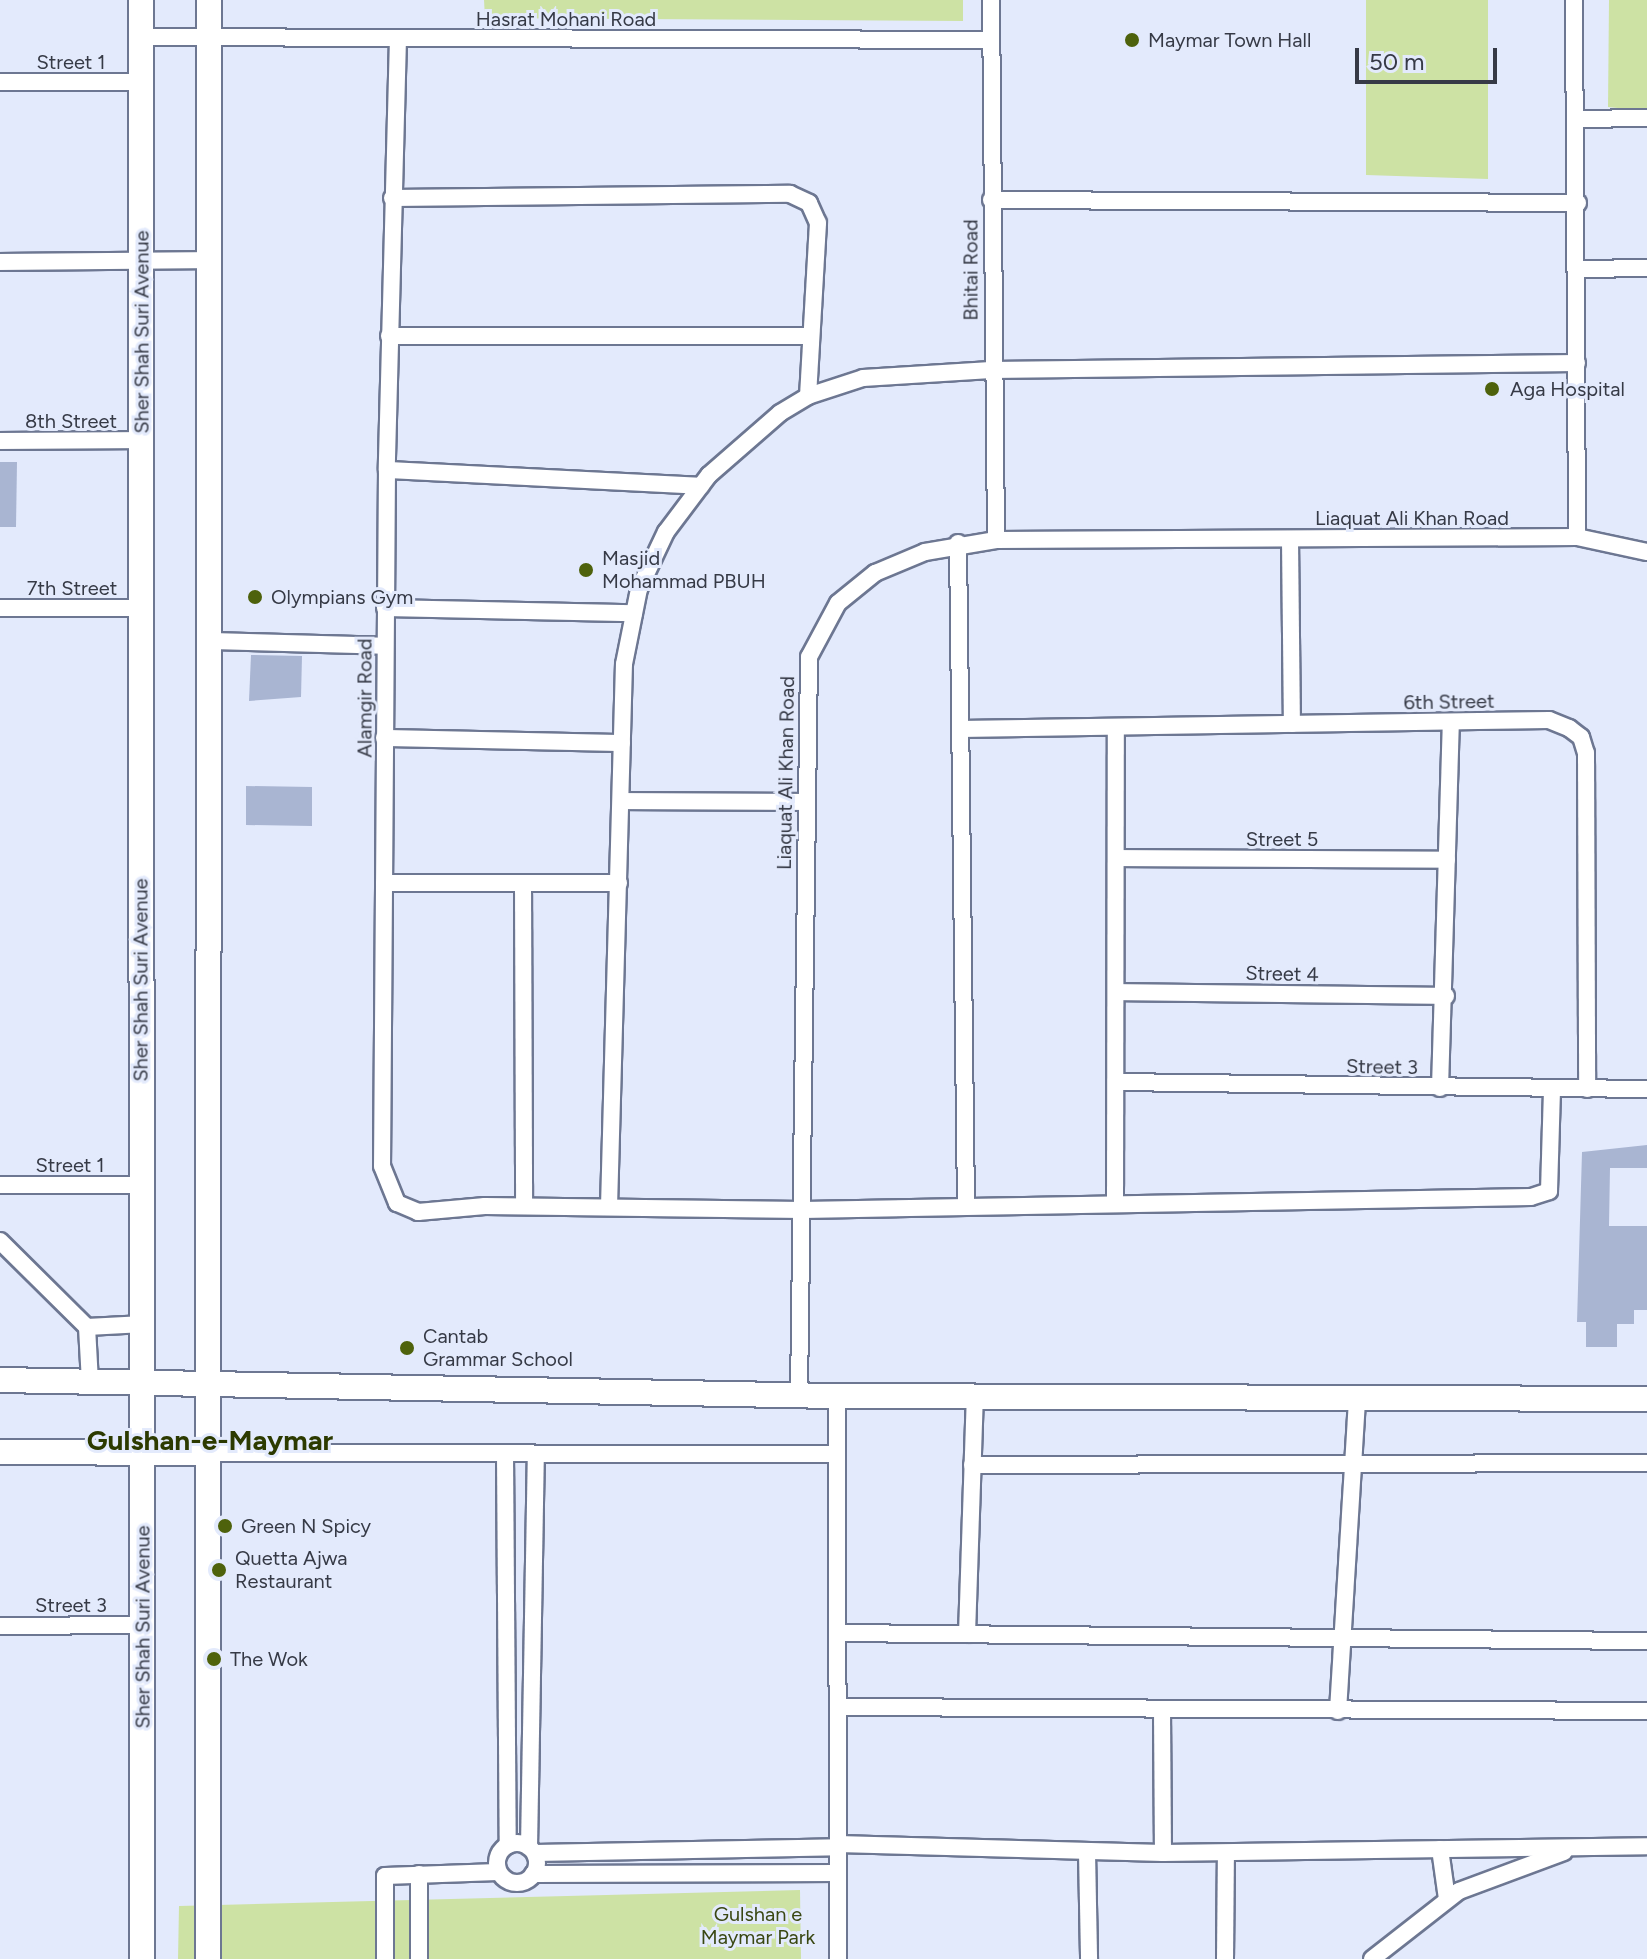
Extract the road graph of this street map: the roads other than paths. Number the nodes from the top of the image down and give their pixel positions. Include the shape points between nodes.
1 (141, 0) edge
2 (209, 0) edge
3 (991, 0) edge
4 (1574, 0) edge
5 (141, 37) junction
6 (210, 38) junction
7 (398, 38) junction
8 (991, 40) junction
9 (0, 82) edge
10 (142, 82) junction
11 (1647, 118) edge
12 (1576, 119) junction
13 (392, 198) junction
14 (991, 200) junction
15 (1578, 203) junction
16 (211, 260) junction
17 (142, 261) junction
18 (0, 262) edge
19 (1647, 268) edge
20 (1579, 269) junction
21 (389, 336) junction
22 (811, 336) junction
23 (1577, 363) junction
24 (991, 370) junction
25 (808, 396) junction
26 (143, 440) junction
27 (0, 441) edge
28 (387, 470) junction
29 (701, 486) junction
30 (1577, 537) junction
31 (1290, 539) junction
32 (996, 540) junction
33 (958, 543) junction
34 (1647, 552) edge
35 (0, 608) edge
36 (143, 608) junction
37 (385, 608) junction
38 (634, 613) junction
39 (211, 641) junction
40 (385, 646) junction
41 (1451, 722) junction
42 (1292, 724) junction
43 (1116, 727) junction
44 (960, 729) junction
45 (384, 738) junction
46 (622, 743) junction
47 (621, 801) junction
48 (804, 802) junction
49 (1116, 858) junction
50 (1447, 860) junction
51 (384, 883) junction
52 (523, 883) junction
53 (619, 883) junction
54 (1117, 992) junction
55 (1446, 996) junction
56 (1116, 1082) junction
57 (1440, 1088) junction
58 (1552, 1089) junction
59 (1587, 1089) junction
60 (1647, 1089) edge
61 (0, 1185) edge
62 (140, 1185) junction
63 (1115, 1204) junction
64 (524, 1206) junction
65 (966, 1206) junction
66 (609, 1207) junction
67 (803, 1210) junction
68 (0, 1241) edge
69 (144, 1324) junction
70 (87, 1327) junction
71 (0, 1380) edge
72 (145, 1382) junction
73 (90, 1383) junction
74 (210, 1384) junction
75 (799, 1393) junction
76 (837, 1396) junction
77 (975, 1396) junction
78 (1357, 1398) junction
79 (1647, 1399) edge
80 (0, 1452) edge
81 (145, 1453) junction
82 (211, 1453) junction
83 (505, 1454) junction
84 (536, 1454) junction
85 (837, 1454) junction
86 (1647, 1463) edge
87 (972, 1465) junction
88 (1352, 1467) junction
89 (143, 1625) junction
90 (0, 1626) edge
91 (837, 1633) junction
92 (967, 1634) junction
93 (1341, 1636) junction
94 (1647, 1641) edge
95 (838, 1707) junction
96 (1162, 1711) junction
97 (1338, 1711) junction
98 (1647, 1711) edge
99 (508, 1845) junction
100 (838, 1846) junction
101 (1647, 1846) edge
102 (1577, 1847) junction
103 (1440, 1849) junction
104 (532, 1850) junction
105 (1087, 1852) junction
106 (1163, 1853) junction
107 (1226, 1853) junction
108 (498, 1872) junction
109 (838, 1873) junction
110 (419, 1874) junction
111 (533, 1874) junction
112 (1447, 1899) junction
113 (142, 1959) edge
114 (208, 1959) edge
115 (385, 1959) edge
116 (419, 1959) edge
117 (838, 1959) edge
118 (1089, 1959) edge
119 (1225, 1959) edge
120 (1372, 1959) edge

1 - 5 street, Sher Shah Suri Avenue
2 - 6 street
3 - 8 street, Bhitai Road
4 - 12 street
5 - 6 street, Hasrat Mohani Road
5 - 10 street, Sher Shah Suri Avenue
6 - 7 street, Hasrat Mohani Road
6 - 16 street
7 - 8 street, Hasrat Mohani Road
7 - 13 street, Alamgir Road
8 - 14 street, Bhitai Road
9 - 10 street, Street 1
10 - 17 street, Sher Shah Suri Avenue
11 - 12 street
12 - 15 street
13 - 21 street, Alamgir Road
13 - 22 street via 790,194 809,203 818,223
14 - 15 street
14 - 24 street, Bhitai Road
15 - 20 street
16 - 17 street
16 - 39 street
17 - 18 street
17 - 26 street, Sher Shah Suri Avenue
19 - 20 street
20 - 23 street
21 - 22 street
21 - 28 street, Alamgir Road
22 - 25 street
23 - 24 street
23 - 30 street
24 - 25 street via 863,378
24 - 32 street, Bhitai Road
25 - 29 street via 780,413
26 - 27 street, 8th Street
26 - 36 street, Sher Shah Suri Avenue
28 - 29 street
28 - 37 street, Alamgir Road
29 - 38 street via 666,532 639,589
30 - 31 street, Liaquat Ali Khan Road
30 - 34 street, Liaquat Ali Khan Road
31 - 32 street, Liaquat Ali Khan Road
31 - 42 street
32 - 33 street, Liaquat Ali Khan Road
33 - 44 street
33 - 48 street, Liaquat Ali Khan Road via 875,573 838,603 821,628 809,657
35 - 36 street, 7th Street
36 - 62 street, Sher Shah Suri Avenue
37 - 38 street
37 - 40 street, Alamgir Road
38 - 46 street via 624,664
39 - 40 street
39 - 74 street
40 - 45 street, Alamgir Road
41 - 42 street, 6th Street
41 - 50 street
41 - 59 street, 6th Street via 1549,720 1581,737 1586,753
42 - 43 street, 6th Street
43 - 44 street, 6th Street
43 - 49 street
44 - 65 street
45 - 46 street
45 - 51 street, Alamgir Road
46 - 47 street
47 - 48 street
47 - 53 street
48 - 67 street, Liaquat Ali Khan Road
49 - 50 street, Street 5
49 - 54 street
50 - 55 street
51 - 52 street
51 - 64 street, Alamgir Road via 382,1166 397,1203 418,1212
52 - 53 street
52 - 64 street
53 - 66 street
54 - 55 street, Street 4
54 - 56 street
55 - 57 street
56 - 57 street, Street 3
56 - 63 street
57 - 58 street, Street 3
58 - 59 street, Street 3
58 - 63 street via 1549,1191 1531,1197
59 - 60 street, Street 3
61 - 62 street, Street 1
62 - 69 street, Sher Shah Suri Avenue
63 - 65 street
64 - 66 street
65 - 67 street
66 - 67 street
67 - 75 street, Liaquat Ali Khan Road
68 - 70 street
69 - 70 street
69 - 72 street, Sher Shah Suri Avenue
70 - 73 street
71 - 73 street
72 - 73 street
72 - 74 street
72 - 81 street, Sher Shah Suri Avenue
74 - 75 street
74 - 82 street
75 - 76 street
76 - 77 street
76 - 85 street
77 - 78 street
77 - 87 street
78 - 79 street
78 - 88 street
80 - 81 street
81 - 82 street
81 - 89 street, Sher Shah Suri Avenue
82 - 83 street
82 - 114 street
83 - 84 street
83 - 99 street
84 - 85 street
84 - 104 street
85 - 91 street
86 - 88 street
87 - 88 street
87 - 92 street
88 - 93 street
89 - 90 street, Street 3
89 - 113 street, Sher Shah Suri Avenue
91 - 92 street
91 - 95 street
92 - 93 street
93 - 94 street
93 - 97 street
95 - 96 street
95 - 100 street
96 - 97 street
96 - 106 street
97 - 98 street
99 - 104 street
99 - 108 street via 496,1862
100 - 104 street
100 - 105 street
100 - 109 street
101 - 102 street
102 - 103 street
102 - 112 street
103 - 107 street
103 - 112 street
104 - 111 street
105 - 106 street
105 - 118 street
106 - 107 street
107 - 119 street
108 - 110 street
108 - 111 street via 515,1883
109 - 111 street
109 - 117 street
110 - 115 street via 385,1876
110 - 116 street
112 - 120 street

